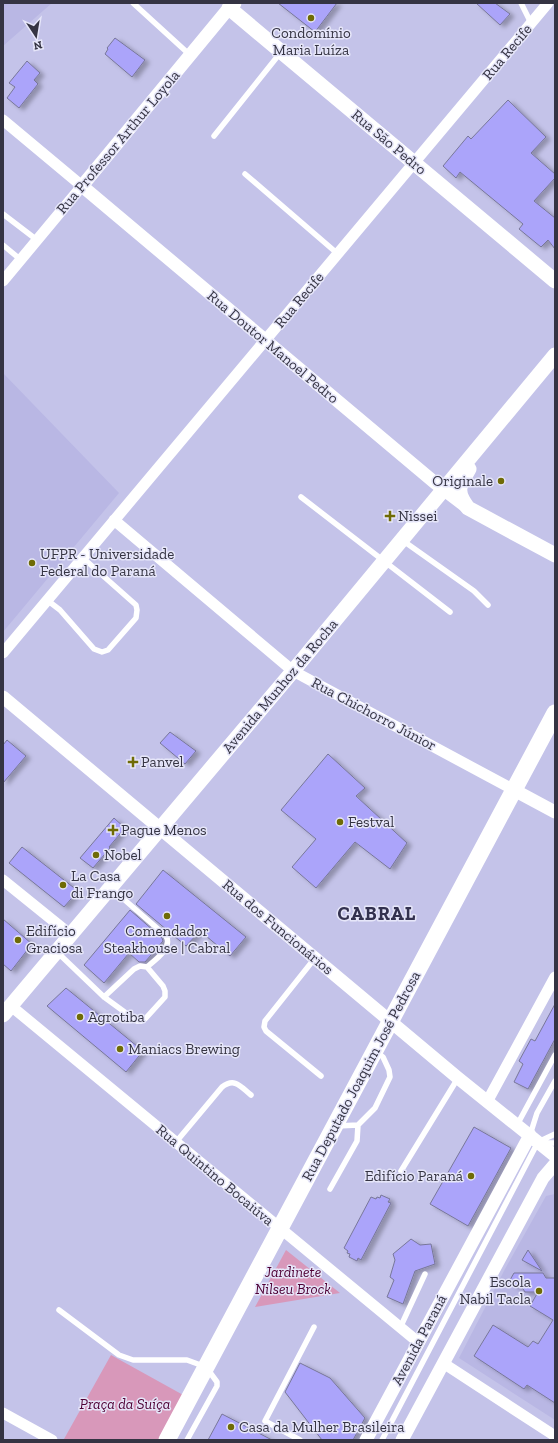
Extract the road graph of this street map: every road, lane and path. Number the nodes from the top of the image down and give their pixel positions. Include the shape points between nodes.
1 (133, 3) edge
2 (521, 3) edge
3 (548, 3) edge
4 (229, 5) edge
5 (531, 23) junction
6 (282, 52) junction
7 (190, 55) junction
8 (3, 120) edge
9 (214, 136) dead end
10 (414, 163) junction
11 (245, 174) dead end
12 (82, 186) junction
13 (3, 214) edge
14 (37, 240) junction
15 (3, 245) edge
16 (338, 254) junction
17 (21, 260) junction
18 (3, 281) edge
19 (555, 281) edge
20 (265, 340) junction
21 (555, 355) edge
22 (495, 427) junction
23 (443, 490) junction
24 (301, 498) dead end
25 (468, 508) junction
26 (114, 520) junction
27 (401, 540) junction
28 (555, 555) edge
29 (83, 558) junction
30 (383, 561) junction
31 (48, 600) junction
32 (488, 605) dead end
33 (450, 612) dead end
34 (3, 653) edge
35 (293, 671) junction
36 (3, 697) edge
37 (555, 713) edge
38 (514, 790) junction
39 (555, 812) edge
40 (160, 828) junction
41 (3, 880) edge
42 (110, 888) junction
43 (71, 936) junction
44 (57, 952) junction
45 (315, 957) junction
46 (147, 967) junction
47 (555, 978) edge
48 (104, 997) junction
49 (7, 1011) edge
50 (390, 1021) junction
51 (375, 1050) junction
52 (555, 1055) edge
53 (321, 1076) dead end
54 (458, 1078) junction
55 (555, 1081) edge
56 (252, 1095) dead end
57 (487, 1102) junction
58 (358, 1125) junction
59 (334, 1126) junction
60 (517, 1126) junction
61 (555, 1134) edge
62 (534, 1139) junction
63 (176, 1142) junction
64 (555, 1143) edge
65 (555, 1156) edge
66 (555, 1164) edge
67 (401, 1171) dead end
68 (330, 1189) dead end
69 (280, 1228) junction
70 (425, 1274) dead end
71 (59, 1310) dead end
72 (314, 1327) dead end
73 (400, 1328) junction
74 (418, 1342) junction
75 (443, 1363) junction
76 (206, 1367) junction
77 (3, 1413) edge
78 (555, 1436) edge
79 (52, 1440) edge
80 (167, 1440) edge
81 (187, 1440) edge
82 (300, 1440) edge
83 (366, 1440) edge
84 (382, 1440) edge
85 (402, 1440) edge

1 - 7 lane
2 - 5 lane
3 - 5 street, Rua Recife
4 - 6 main road, Rua São Pedro
4 - 7 street, Rua Professor Arthur Loyola
5 - 10 street, Rua Recife
6 - 9 lane
6 - 10 main road, Rua São Pedro
7 - 12 street, Rua Professor Arthur Loyola
8 - 12 street, Rua Doutor Manoel Pedro
10 - 16 street, Rua Recife
10 - 19 main road, Rua São Pedro
11 - 16 lane
12 - 14 street, Rua Professor Arthur Loyola
12 - 20 street, Rua Doutor Manoel Pedro
13 - 14 lane
14 - 17 street, Rua Professor Arthur Loyola
15 - 17 lane
16 - 20 street, Rua Recife
17 - 18 street, Rua Professor Arthur Loyola
20 - 23 street, Rua Doutor Manoel Pedro
20 - 26 street, Rua Recife
21 - 22 main road, Avenida Munhoz da Rocha
22 - 23 main road, Avenida Munhoz da Rocha
22 - 25 main road via 461,482 459,494
23 - 25 street, Rua Doutor Manoel Pedro
23 - 27 main road, Avenida Munhoz da Rocha
24 - 30 lane
25 - 28 main road, Rua Doutor Manoel Pedro
26 - 29 street, Rua Recife
26 - 35 street, Rua Chichorro Júnior
27 - 30 main road, Avenida Munhoz da Rocha
27 - 32 lane via 474,591
29 - 31 street, Rua Recife
29 - 31 lane via 136,605 136,618 108,650 102,652 94,649
30 - 33 lane
30 - 35 main road, Avenida Munhoz da Rocha
31 - 34 street, Rua Recife
35 - 38 street, Rua Chichorro Júnior
35 - 40 main road, Avenida Munhoz da Rocha
36 - 40 street, Rua dos Funcionários
37 - 38 main road, Rua Deputado Joaquim José Pedrosa
38 - 39 street, Rua Chichorro Júnior
38 - 50 main road, Rua Deputado Joaquim José Pedrosa
40 - 42 main road, Avenida Munhoz da Rocha
40 - 45 street, Rua dos Funcionários
41 - 43 street
42 - 43 main road, Avenida Munhoz da Rocha
42 - 46 lane via 169,941 168,947
43 - 44 main road, Avenida Munhoz da Rocha
44 - 48 lane
44 - 49 main road, Avenida Munhoz da Rocha
45 - 50 street, Rua dos Funcionários
45 - 53 lane via 265,1021 264,1027
46 - 48 lane via 137,967
46 - 48 lane via 163,986 165,997 144,1019 137,1021
47 - 57 street
49 - 63 street, Rua Quintino Bocaiúva
50 - 51 main road, Rua Deputado Joaquim José Pedrosa
50 - 54 street, Rua dos Funcionários
51 - 58 lane via 383,1057 390,1077 375,1108
51 - 59 main road, Rua Deputado Joaquim José Pedrosa
52 - 60 lane
54 - 57 street, Rua dos Funcionários
54 - 67 lane
55 - 62 lane via 538,1113
56 - 63 lane via 235,1082 229,1082
57 - 60 street, Rua dos Funcionários
58 - 59 lane
58 - 68 lane via 357,1141
59 - 69 main road, Rua Deputado Joaquim José Pedrosa
60 - 62 street, Rua dos Funcionários
61 - 62 lane
62 - 64 lane
62 - 65 street, Rua dos Funcionários
62 - 74 street, Avenida Paraná
62 - 84 lane
63 - 69 street, Rua Quintino Bocaiúva
66 - 75 street via 543,1178
69 - 73 street, Rua Quintino Bocaiúva
69 - 76 main road, Rua Deputado Joaquim José Pedrosa
70 - 73 lane
71 - 76 lane via 119,1355 133,1360 186,1360
72 - 82 lane via 265,1421
73 - 74 street, Rua Quintino Bocaiúva
74 - 83 street, Avenida Paraná
75 - 78 street
75 - 85 street
76 - 80 main road, Rua Deputado Joaquim José Pedrosa
76 - 81 lane via 217,1382 217,1386
77 - 79 street

